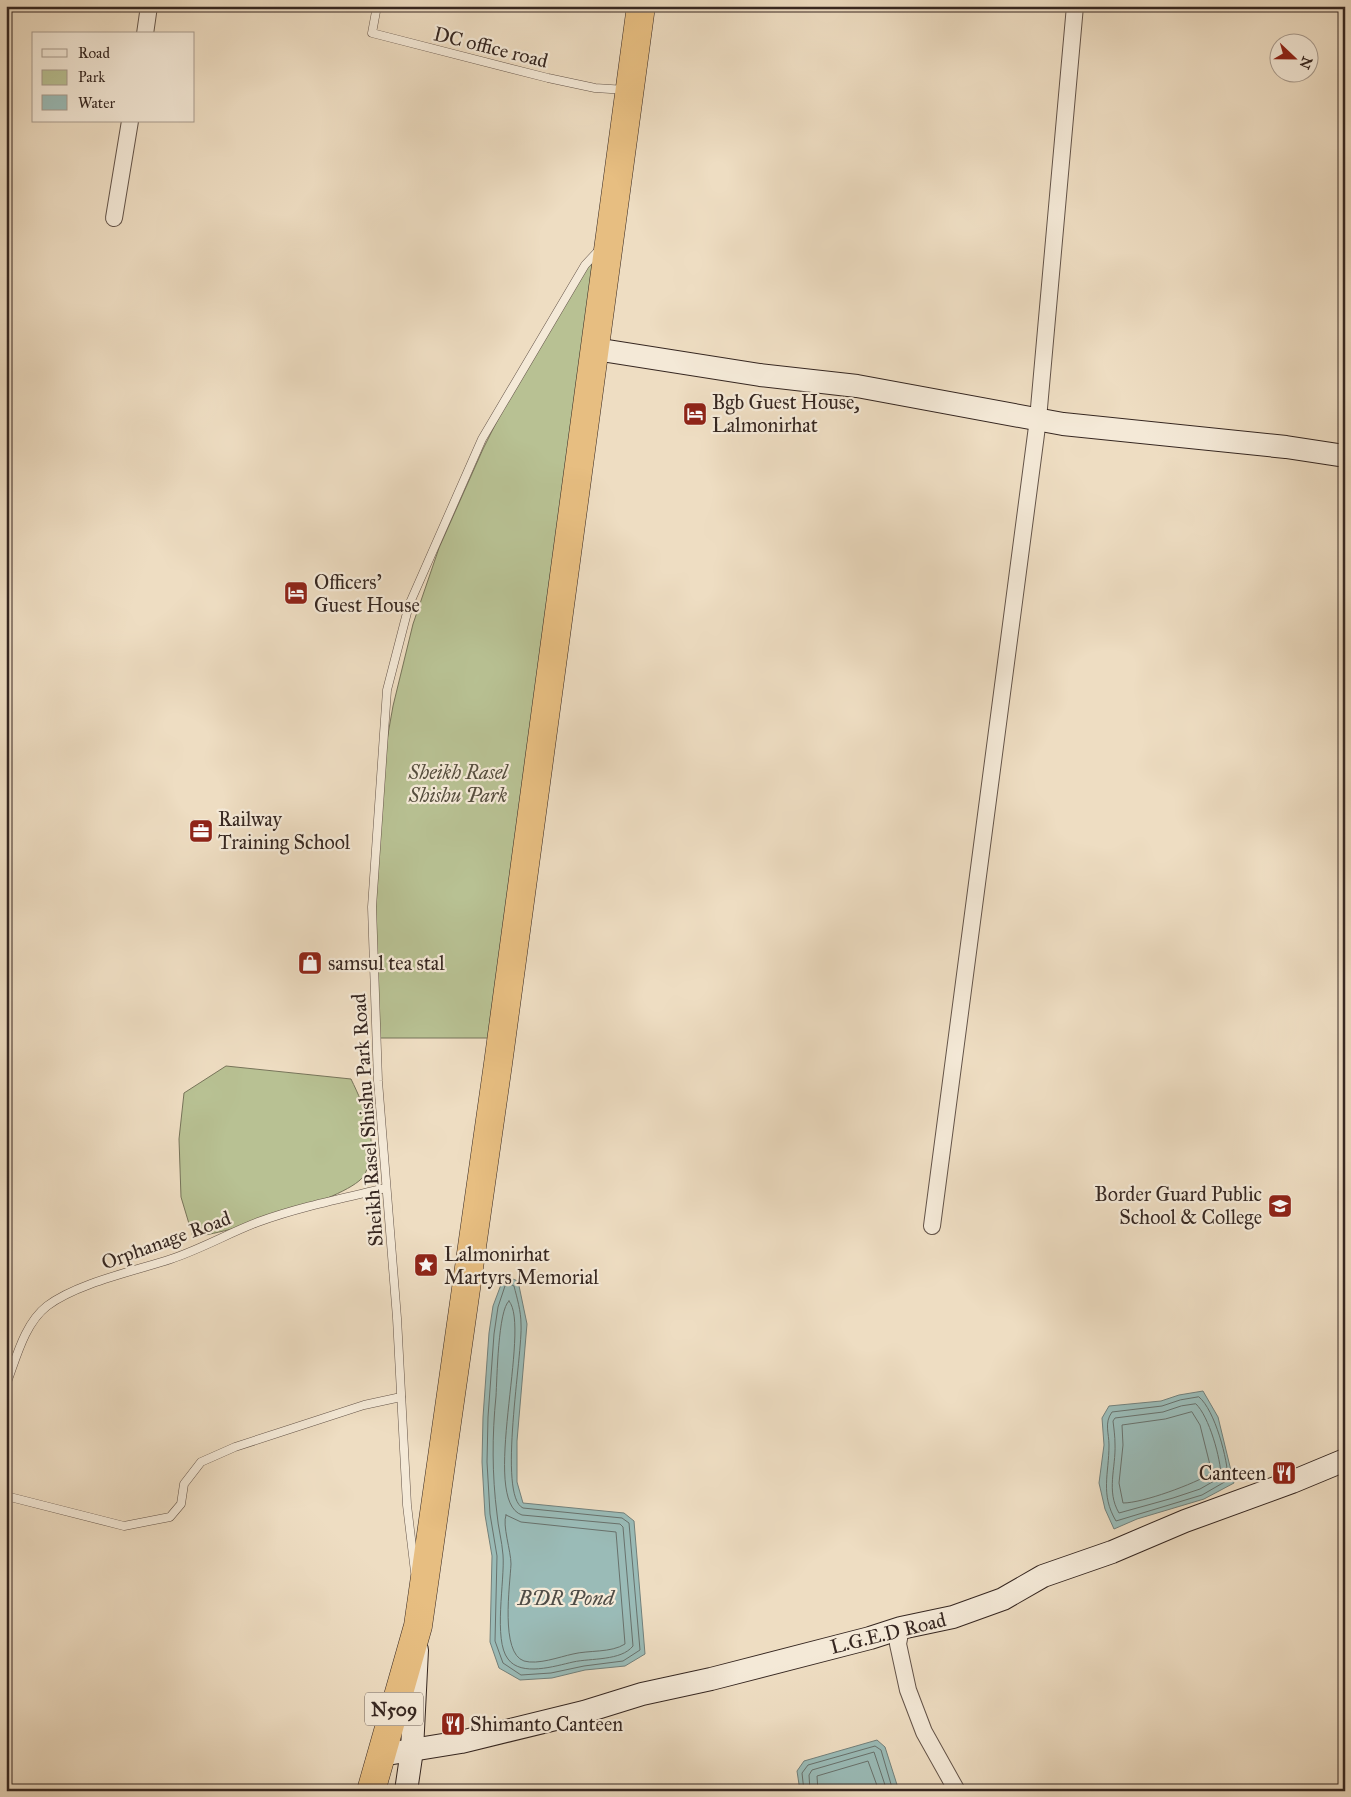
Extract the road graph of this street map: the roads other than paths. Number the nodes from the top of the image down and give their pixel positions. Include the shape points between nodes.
1 (150, 6) edge
2 (377, 6) edge
3 (641, 6) edge
4 (1075, 6) edge
5 (145, 32) edge
6 (630, 90) junction
7 (130, 122) edge
8 (114, 218) dead end
9 (610, 238) junction
10 (595, 349) junction
11 (1038, 419) junction
12 (1345, 456) edge
13 (386, 1188) junction
14 (932, 1226) dead end
15 (6, 1385) edge
16 (401, 1397) junction
17 (1345, 1460) edge
18 (6, 1496) edge
19 (420, 1616) junction
20 (901, 1628) junction
21 (412, 1750) junction
22 (381, 1755) junction
23 (371, 1791) edge
24 (406, 1791) edge
25 (957, 1791) edge

1 - 5 street
2 - 6 lane, DC office road via 372,33 548,78 595,88
3 - 6 highway, N509
4 - 11 street
6 - 9 highway, N509
7 - 8 street
9 - 10 highway, N509
9 - 13 lane, Sheikh Rasel Shishu Park Road via 585,265 482,439 410,605 388,690 372,907 378,1081
10 - 11 main road via 760,375 857,386
10 - 19 highway, N509
11 - 12 main road
11 - 14 street
13 - 15 lane, Orphanage Road via 259,1222 174,1258 62,1297 47,1306 31,1325
13 - 16 lane, Sheikh Rasel Shishu Park Road
16 - 18 lane via 364,1405 235,1447 201,1462 184,1484 181,1504 170,1517 124,1526
16 - 19 lane, Sheikh Rasel Shishu Park Road via 407,1505
17 - 20 main road, L.G.E.D Road via 1043,1576 1003,1599 953,1617
19 - 21 main road
19 - 22 highway, N509
20 - 21 main road, L.G.E.D Road via 520,1728
20 - 25 street via 898,1644 908,1690 924,1732
21 - 22 main road, L.G.E.D Road
21 - 24 main road
22 - 23 highway, N509

